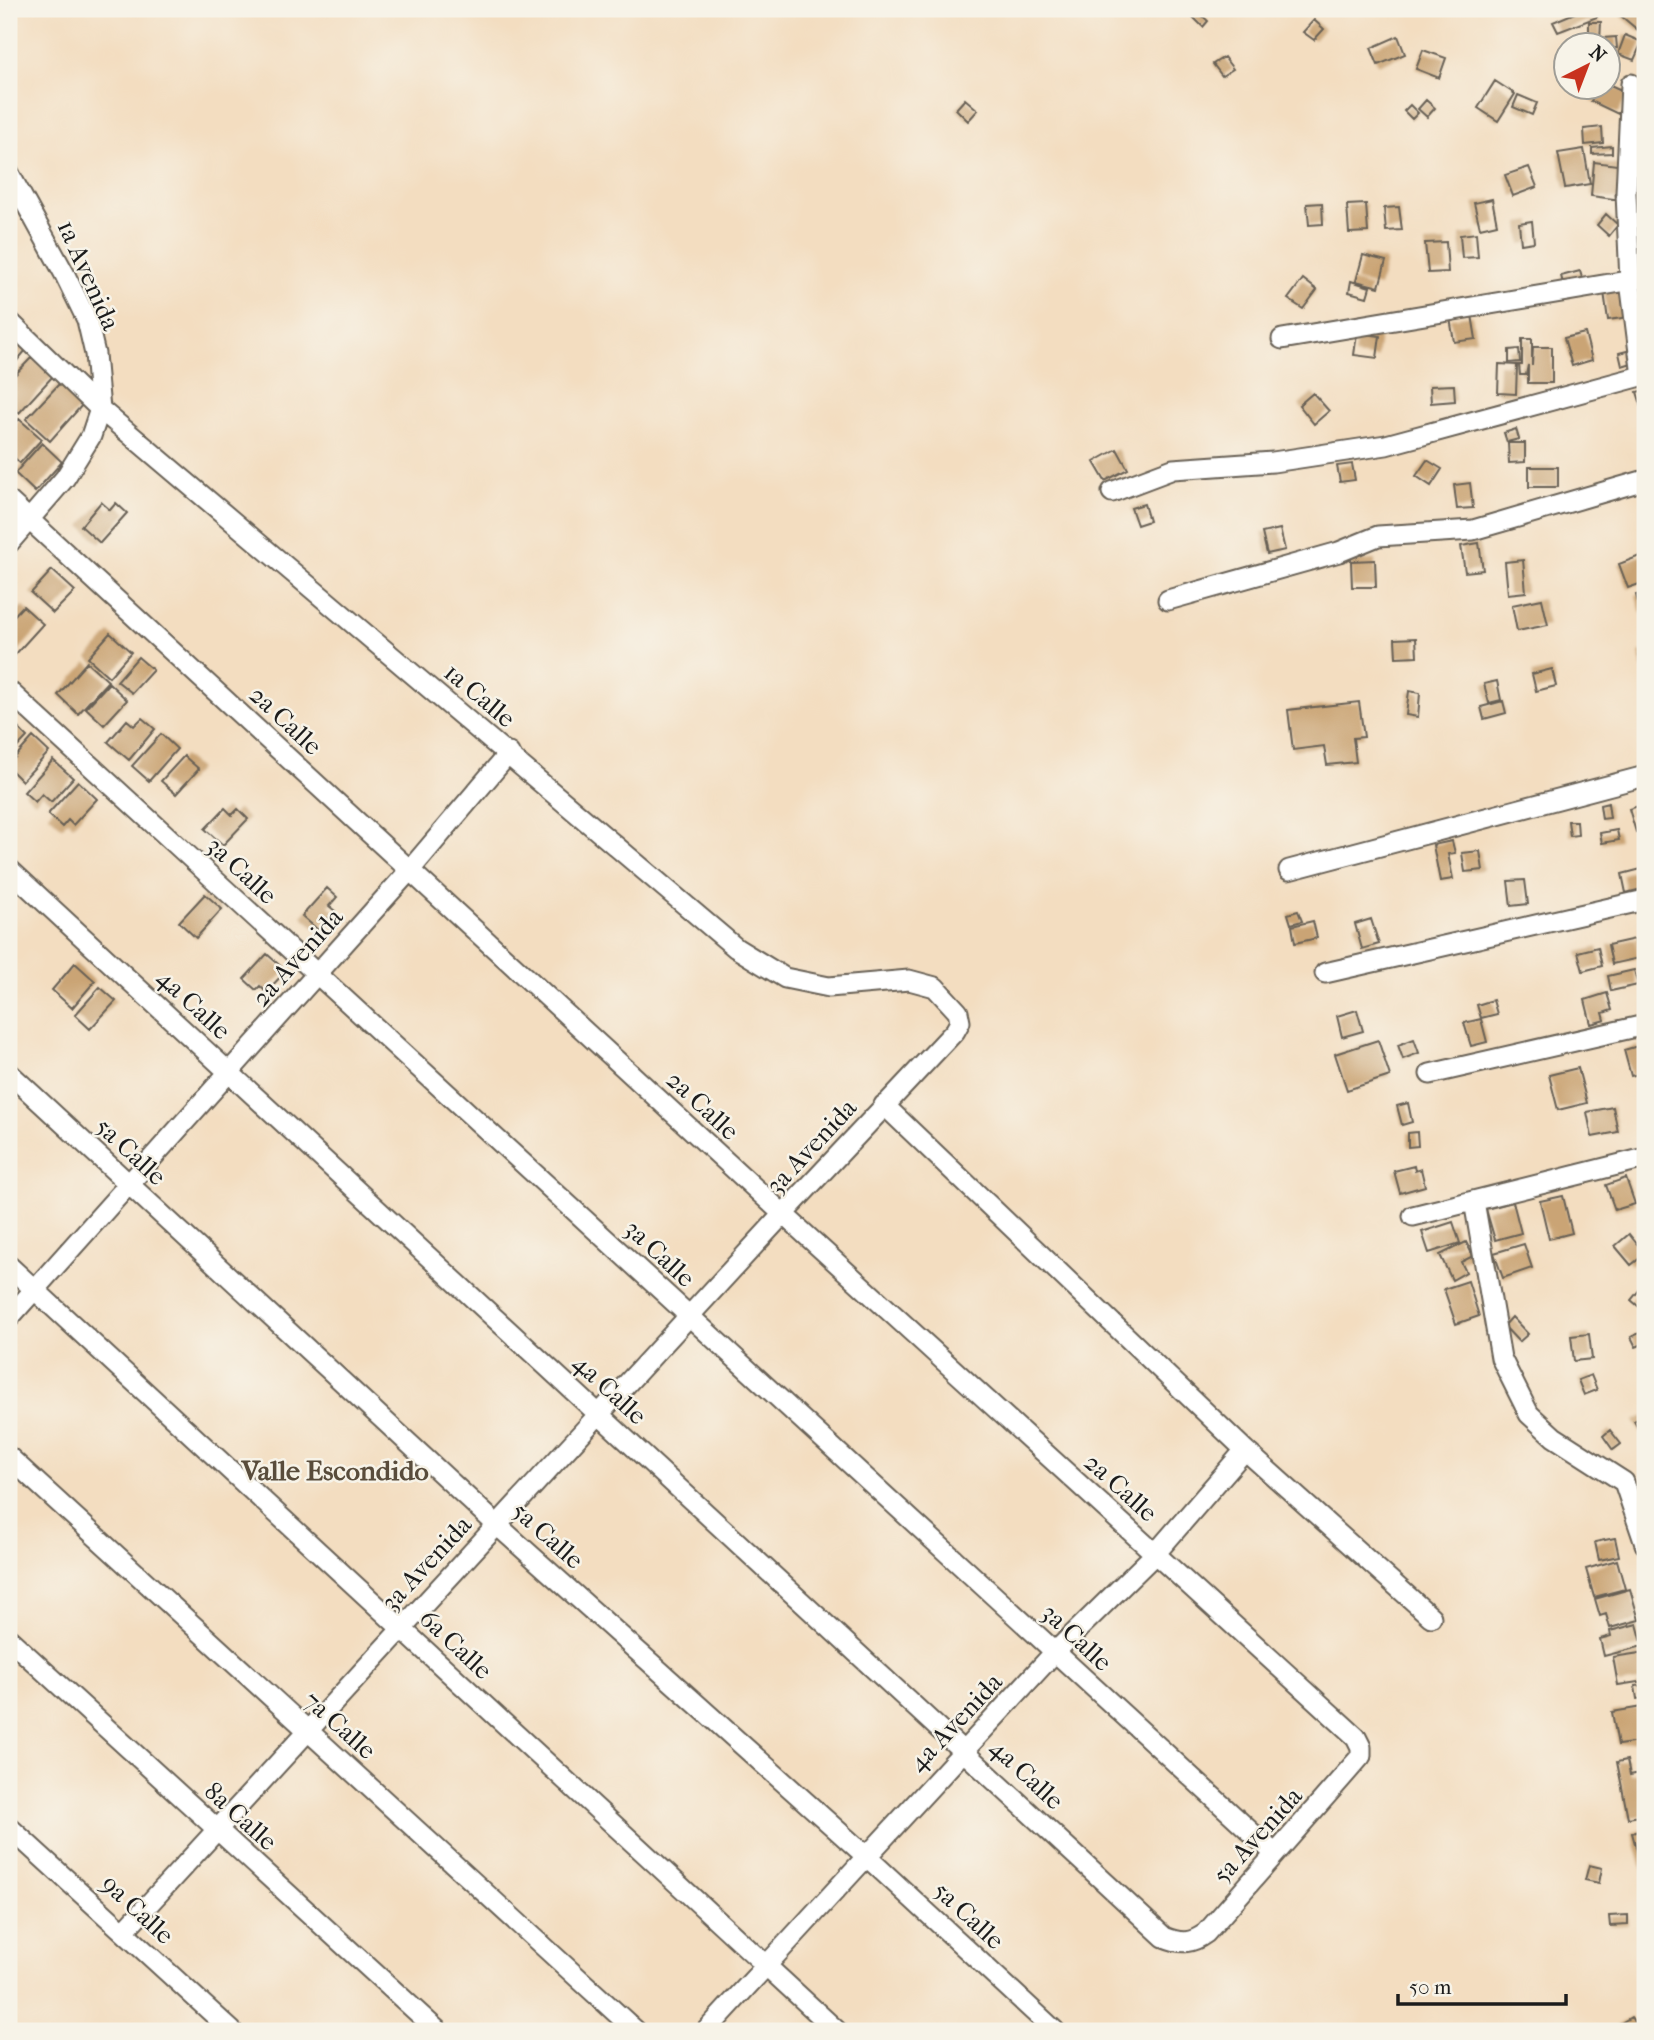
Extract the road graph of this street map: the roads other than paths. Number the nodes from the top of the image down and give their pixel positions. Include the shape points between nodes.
1 (1630, 84) dead end
2 (9, 173) edge
3 (1638, 279) edge
4 (9, 321) edge
5 (1282, 339) dead end
6 (1643, 375) edge
7 (100, 408) junction
8 (1645, 480) edge
9 (1112, 492) dead end
10 (9, 501) edge
11 (30, 520) junction
12 (9, 542) edge
13 (1168, 600) dead end
14 (9, 691) edge
15 (509, 753) junction
16 (1645, 776) edge
17 (9, 869) edge
18 (410, 870) junction
19 (1289, 870) dead end
20 (1645, 900) edge
21 (1325, 972) dead end
22 (317, 974) junction
23 (958, 1012) joint
24 (1645, 1025) edge
25 (9, 1073) edge
26 (230, 1073) junction
27 (1430, 1074) dead end
28 (884, 1105) junction
29 (1645, 1158) edge
30 (129, 1185) junction
31 (1474, 1200) junction
32 (783, 1214) junction
33 (1413, 1216) dead end
34 (9, 1266) edge
35 (35, 1290) junction
36 (689, 1316) junction
37 (9, 1318) edge
38 (599, 1415) junction
39 (1245, 1450) junction
40 (9, 1457) edge
41 (497, 1525) junction
42 (1645, 1544) edge
43 (1155, 1554) junction
44 (1431, 1617) dead end
45 (401, 1629) junction
46 (9, 1639) edge
47 (1055, 1652) junction
48 (307, 1731) junction
49 (1361, 1747) joint
50 (964, 1751) junction
51 (9, 1826) edge
52 (216, 1829) junction
53 (1275, 1854) junction
54 (867, 1857) junction
55 (124, 1931) junction
56 (1180, 1943) joint
57 (766, 1966) junction
58 (232, 2031) edge
59 (438, 2031) edge
60 (636, 2031) edge
61 (706, 2031) edge
62 (837, 2031) edge
63 (1055, 2031) edge

1 - 3 street via 1626,193
2 - 7 street, 1a Avenida via 87,320
3 - 5 street
3 - 6 street
4 - 7 street, 1a Calle
6 - 9 street via 1386,445 1273,461 1173,468
7 - 11 street, 1a Avenida via 91,436 65,478
7 - 15 street, 1a Calle
8 - 13 street via 1473,530 1378,536 1339,552
10 - 11 street, 2a Calle
11 - 12 street, 1a Avenida
11 - 18 street, 2a Calle
14 - 22 street, 3a Calle
15 - 18 street, 2a Avenida
15 - 23 street, 1a Calle via 736,948 785,978 828,987 909,979 935,987
16 - 19 street
17 - 26 street, 4a Calle
18 - 22 street, 2a Avenida
18 - 32 street, 2a Calle
20 - 21 street
22 - 26 street, 2a Avenida
22 - 36 street, 3a Calle
23 - 28 street, 3a Avenida via 956,1031
24 - 27 street
25 - 30 street, 5a Calle
26 - 30 street, 2a Avenida
26 - 38 street, 4a Calle
28 - 32 street, 3a Avenida
28 - 39 street
29 - 31 street
30 - 35 street, 2a Avenida
30 - 41 street, 5a Calle
31 - 33 street
31 - 42 street via 1501,1357 1529,1414 1554,1437 1624,1482
32 - 36 street, 3a Avenida
32 - 43 street, 2a Calle
34 - 35 street, 6a Calle
35 - 37 street, 2a Avenida
35 - 45 street, 6a Calle
36 - 38 street, 3a Avenida
36 - 47 street, 3a Calle
38 - 41 street, 3a Avenida
38 - 50 street, 4a Calle
39 - 43 street, 4a Avenida
39 - 44 street
40 - 48 street, 7a Calle
41 - 45 street, 3a Avenida
41 - 54 street, 5a Calle
43 - 47 street, 4a Avenida
43 - 49 street, 2a Calle via 1356,1737
45 - 48 street, 3a Avenida
45 - 57 street, 6a Calle
46 - 52 street, 8a Calle
47 - 50 street, 4a Avenida
47 - 53 street, 3a Calle
48 - 52 street, 3a Avenida
48 - 60 street, 7a Calle
49 - 53 street, 5a Avenida via 1356,1764
50 - 54 street, 4a Avenida
50 - 56 street, 4a Calle via 1164,1937
51 - 55 street, 9a Calle
52 - 55 street, 3a Avenida
52 - 59 street, 8a Calle
53 - 56 street, 5a Avenida via 1206,1933 1195,1941
54 - 57 street, 4a Avenida
54 - 63 street, 5a Calle
55 - 58 street, 9a Calle
57 - 61 street, 4a Avenida
57 - 62 street, 6a Calle

